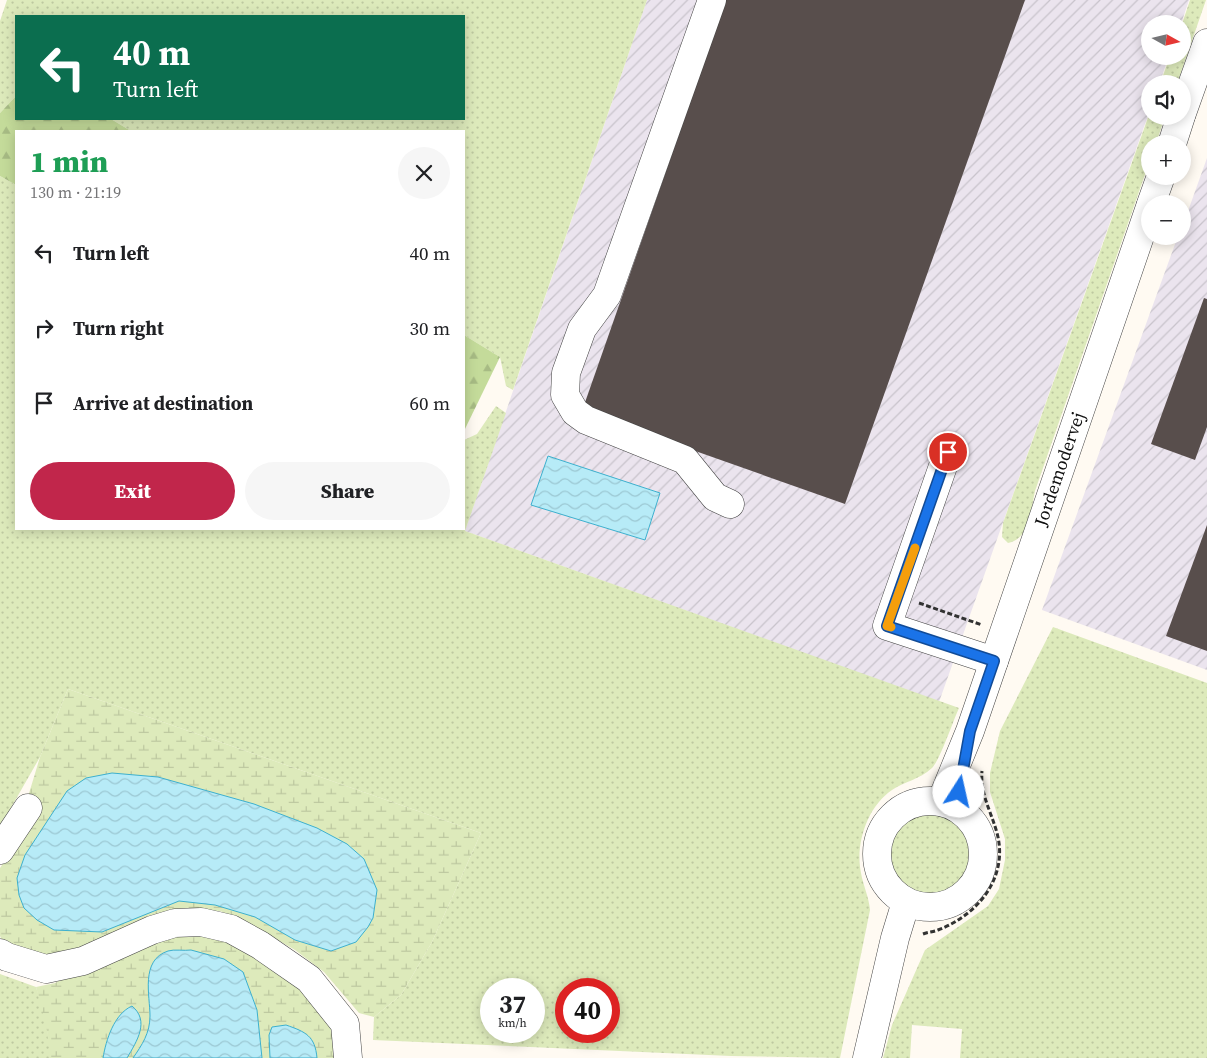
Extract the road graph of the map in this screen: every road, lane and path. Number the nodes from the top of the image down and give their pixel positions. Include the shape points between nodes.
1 (712, 0) edge
2 (1207, 43) edge
3 (1191, 89) edge
4 (1141, 233) edge
5 (948, 452) dead end
6 (730, 504) dead end
7 (898, 595) junction
8 (1003, 633) junction
9 (994, 661) junction
10 (984, 763) dead end
11 (947, 804) junction
12 (28, 808) dead end
13 (0, 850) edge
14 (915, 904) junction
15 (920, 935) dead end
16 (0, 953) edge
17 (348, 1058) edge
18 (867, 1058) edge

1 - 6 street via 606,295 582,329 566,373 566,396 575,412 586,420 685,460 715,497
2 - 3 street
4 - 8 street, Jordemodervej
5 - 7 street
7 - 8 path
7 - 9 street via 887,626
8 - 9 street, Jordemodervej
9 - 11 street, Jordemodervej
10 - 15 path via 983,798 999,846 994,883 976,907 944,927
11 - 14 street via 967,816 976,829 982,844 980,868 974,883 956,899 942,905
11 - 14 street via 926,801 905,807 888,822 880,835 877,858 880,872 892,891
12 - 13 street
14 - 18 street
16 - 17 street via 46,969 84,961 175,923 201,922 230,929 260,945 309,979 345,1024

